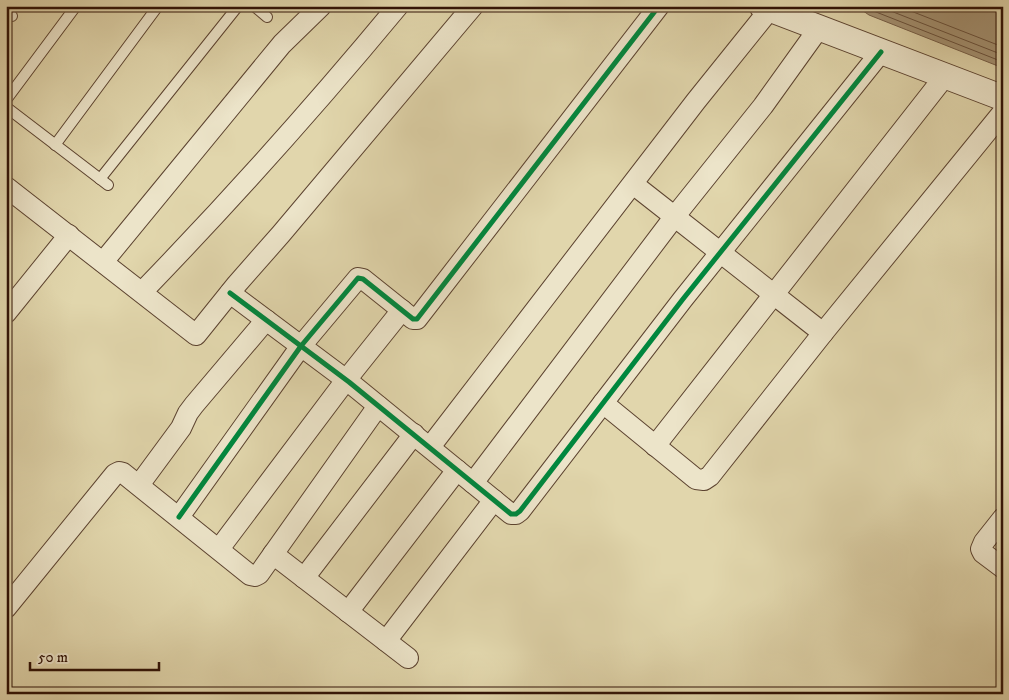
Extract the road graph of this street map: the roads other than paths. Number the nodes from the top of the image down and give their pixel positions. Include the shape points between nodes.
1 (76, 6) edge
2 (158, 6) edge
3 (238, 6) edge
4 (254, 6) edge
5 (321, 6) edge
6 (398, 6) edge
7 (473, 6) edge
8 (659, 6) edge
9 (766, 8) edge
10 (268, 17) dead end
11 (819, 28) junction
12 (881, 52) junction
13 (946, 76) junction
14 (1003, 98) edge
15 (6, 100) edge
16 (6, 107) edge
17 (1003, 112) edge
18 (55, 145) junction
19 (633, 184) junction
20 (6, 188) edge
21 (675, 216) junction
22 (69, 235) junction
23 (720, 252) junction
24 (103, 262) junction
25 (142, 292) junction
26 (230, 293) junction
27 (773, 294) junction
28 (402, 310) junction
29 (6, 313) edge
30 (266, 320) junction
31 (823, 333) junction
32 (301, 346) junction
33 (346, 380) junction
34 (603, 403) junction
35 (378, 406) junction
36 (414, 434) junction
37 (655, 446) junction
38 (430, 448) junction
39 (457, 470) junction
40 (474, 483) junction
41 (139, 485) junction
42 (494, 500) junction
43 (179, 517) junction
44 (1003, 518) edge
45 (219, 549) junction
46 (273, 554) junction
47 (1003, 568) edge
48 (304, 578) junction
49 (6, 608) edge
50 (348, 612) junction
51 (386, 641) junction
52 (408, 658) dead end

1 - 15 lane
2 - 18 lane
3 - 18 lane via 104,182
4 - 10 lane
5 - 24 street via 282,44
6 - 25 street via 208,223
7 - 26 street
8 - 28 street via 417,320
9 - 11 street
9 - 19 street
11 - 12 street
11 - 21 street via 763,106
12 - 13 street
12 - 23 street
13 - 14 street
13 - 27 street
16 - 18 lane
17 - 31 street
19 - 21 street
19 - 38 street
20 - 22 street
21 - 23 street
21 - 40 street
22 - 24 street
22 - 29 street
23 - 27 street
23 - 34 street
24 - 25 street
25 - 26 street via 196,335
26 - 30 street
27 - 31 street
27 - 37 street
28 - 32 street via 358,278
28 - 33 street
30 - 32 street
30 - 41 street via 198,400
31 - 37 street via 710,476 704,480 696,479
32 - 33 street
32 - 43 street
33 - 35 street
33 - 45 street
34 - 37 street
34 - 42 street via 520,511 511,514
35 - 36 street
35 - 46 street
36 - 38 street
36 - 48 street
38 - 39 street
39 - 40 street
39 - 50 street
40 - 42 street
41 - 43 street
41 - 49 street via 123,473 115,474
42 - 51 street
43 - 45 street
44 - 47 street via 981,549
45 - 46 street via 255,576
46 - 48 street
48 - 50 street
50 - 51 street
51 - 52 street

